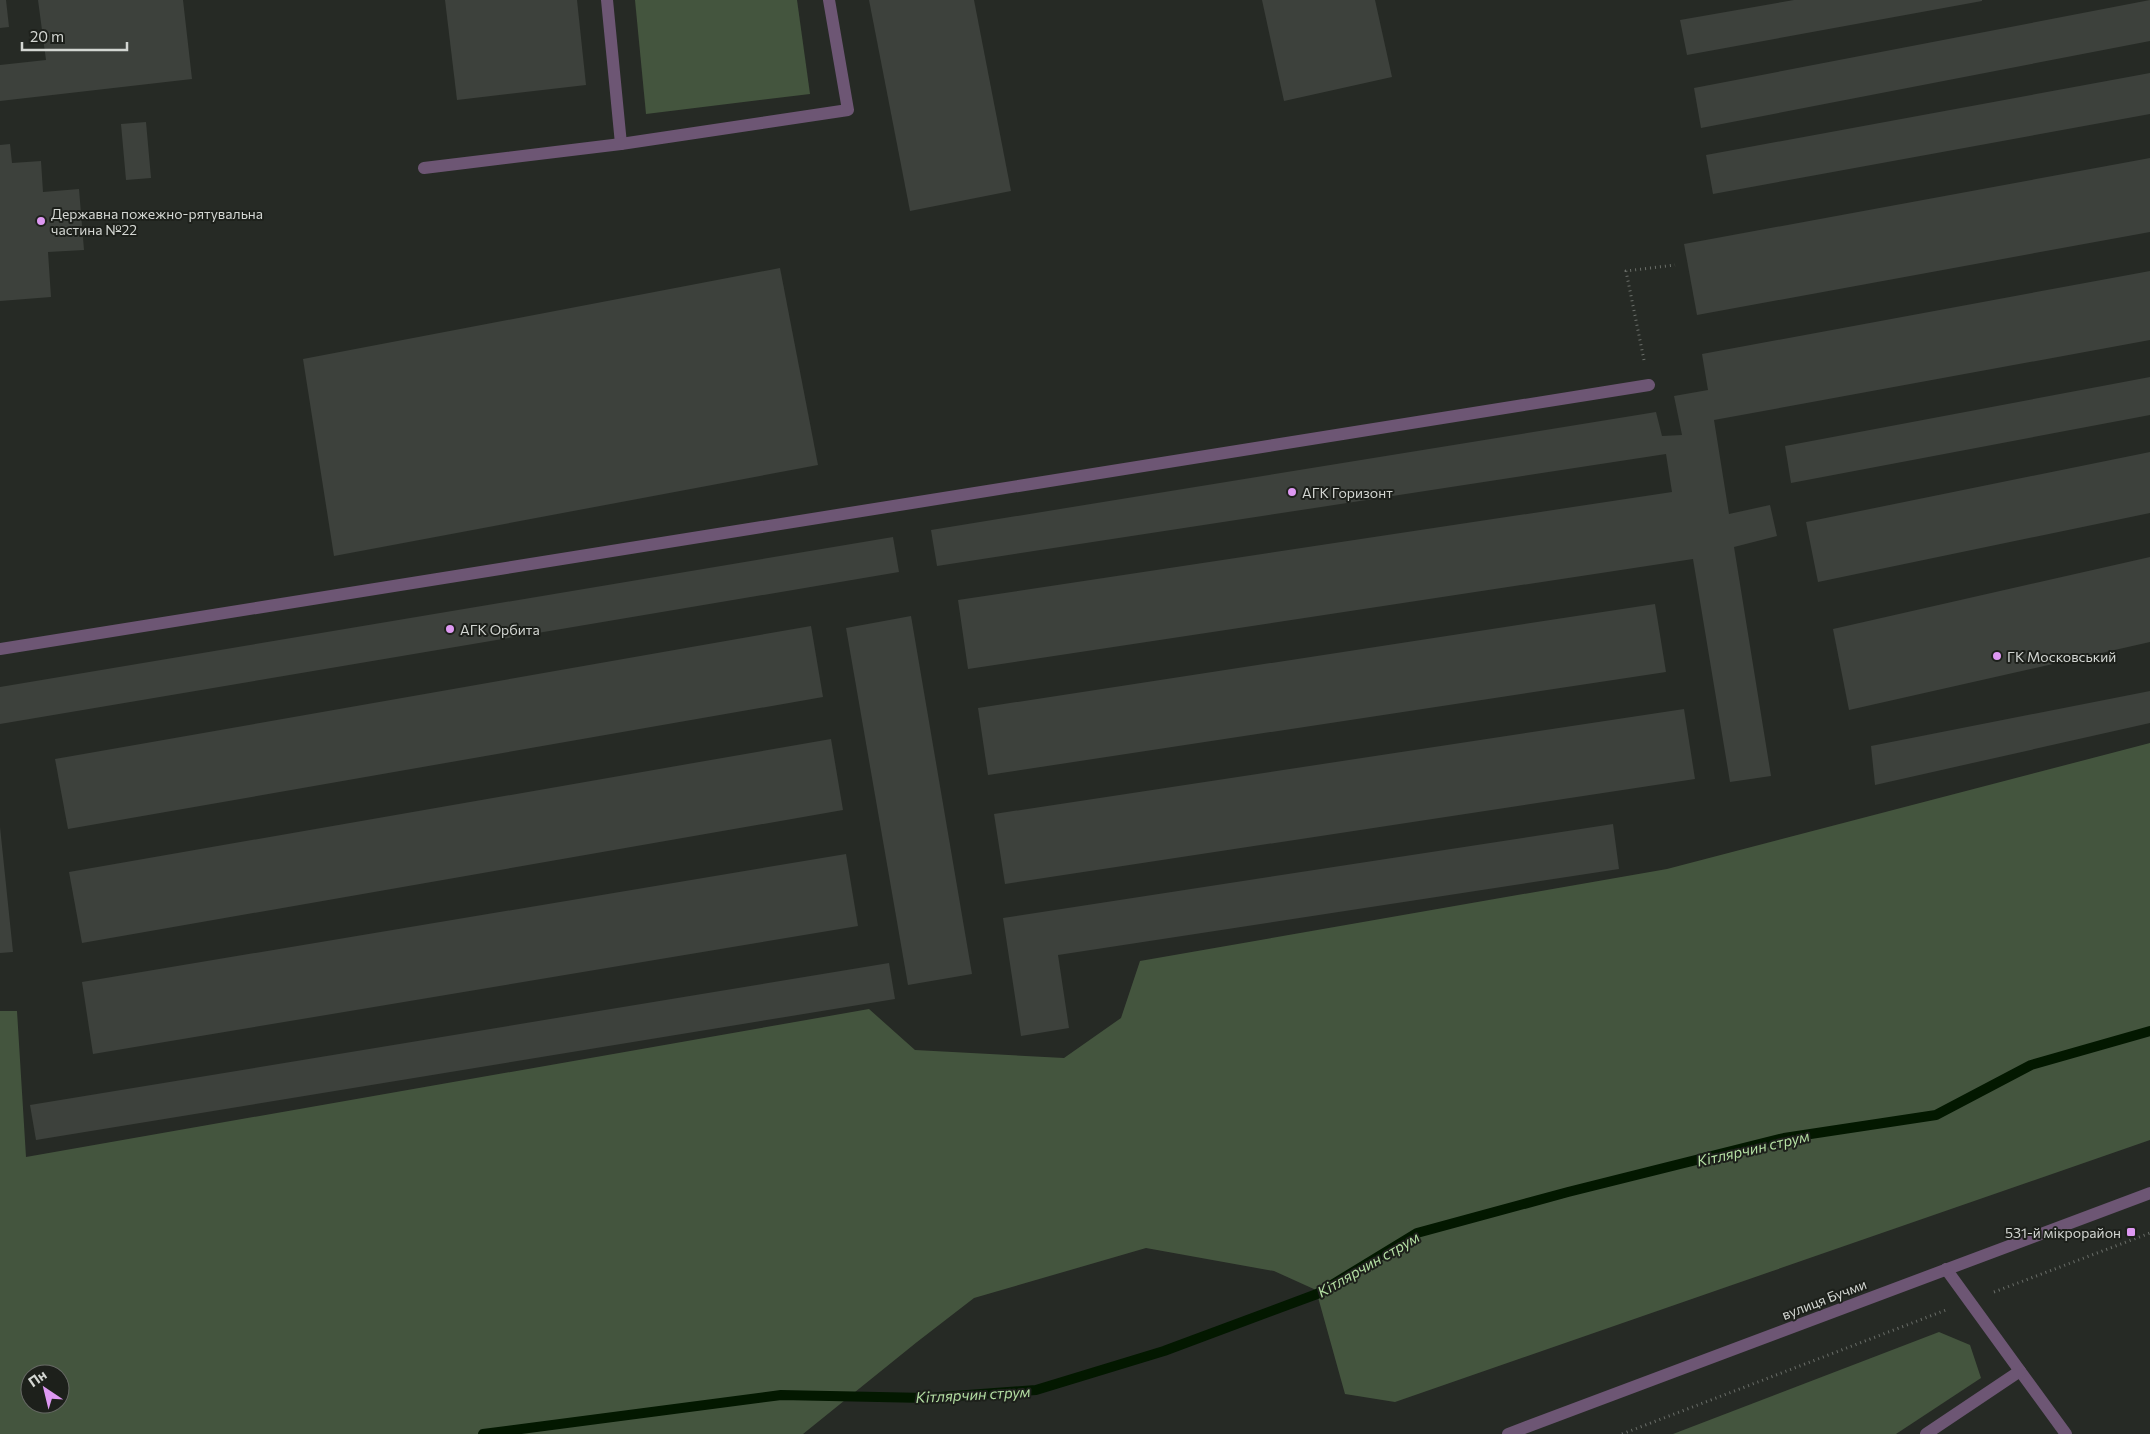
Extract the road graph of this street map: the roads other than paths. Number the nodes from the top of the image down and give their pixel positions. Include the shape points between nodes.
1 (607, 0) edge
2 (829, 0) edge
3 (621, 144) junction
4 (424, 168) dead end
5 (1649, 385) road end
6 (0, 649) edge
7 (2150, 1193) edge
8 (1946, 1269) junction
9 (2020, 1372) junction
10 (1508, 1434) edge
11 (1926, 1434) edge
12 (2066, 1434) edge

1 - 3 street
2 - 3 street via 848,110
3 - 4 street
5 - 6 street
7 - 8 street, вулиця Бучми
8 - 9 street
8 - 10 street, вулиця Бучми
9 - 11 street
9 - 12 street

